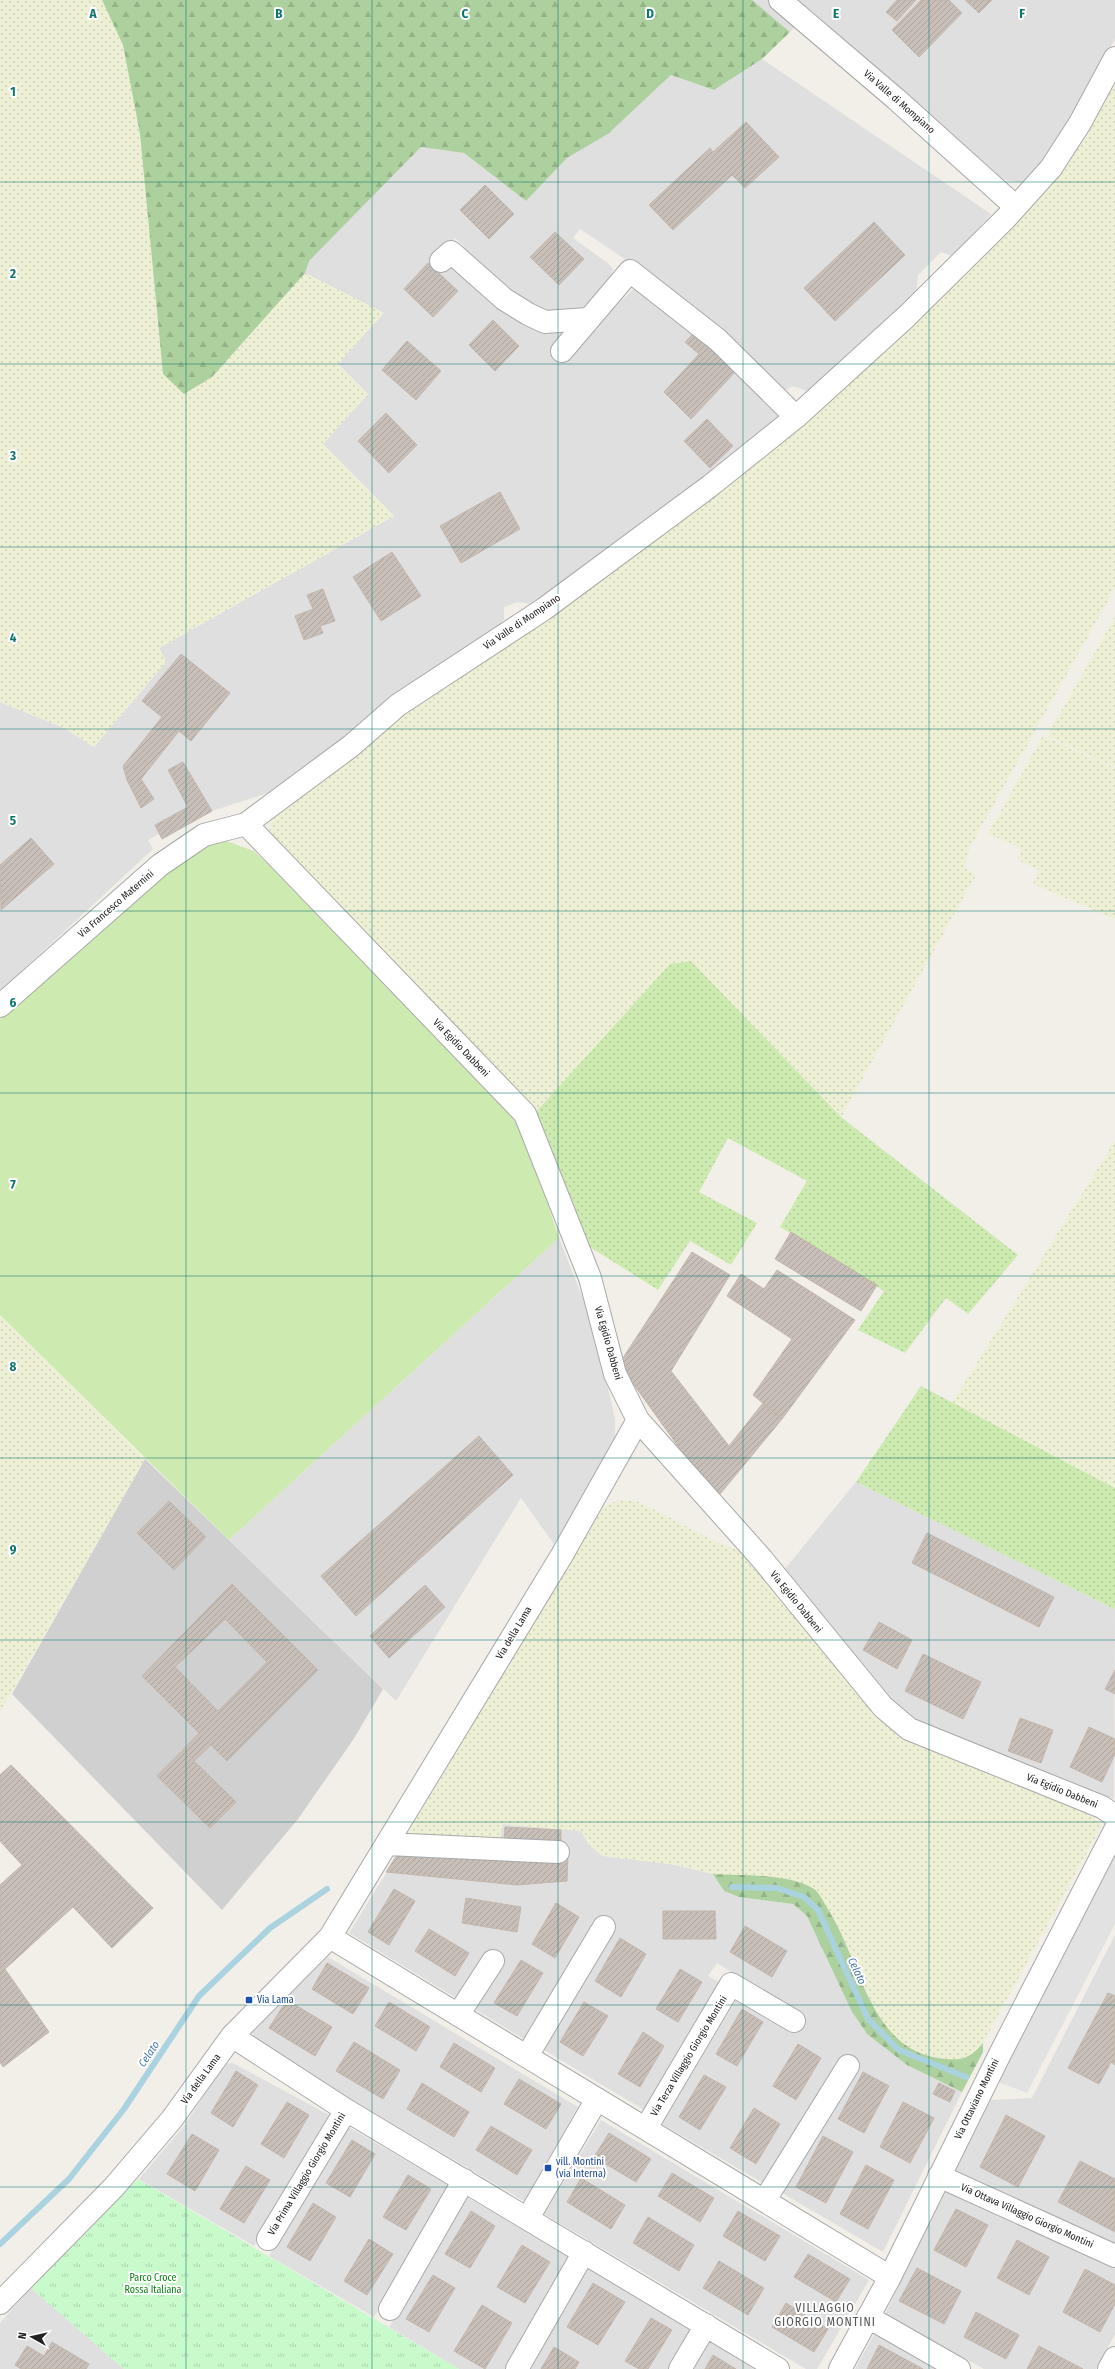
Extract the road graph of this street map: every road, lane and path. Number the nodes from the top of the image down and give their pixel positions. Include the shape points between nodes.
1 (780, 0) edge
2 (1115, 58) edge
3 (1016, 207) junction
4 (451, 251) dead end
5 (588, 318) junction
6 (562, 351) dead end
7 (796, 417) junction
8 (246, 824) junction
9 (0, 1006) edge
10 (638, 1420) junction
11 (1115, 1816) edge
12 (1115, 1830) edge
13 (386, 1844) junction
14 (558, 1852) dead end
15 (604, 1927) dead end
16 (330, 1937) junction
17 (493, 1961) dead end
18 (458, 2015) junction
19 (794, 2021) dead end
20 (232, 2036) junction
21 (526, 2056) junction
22 (848, 2066) dead end
23 (597, 2099) junction
24 (346, 2110) junction
25 (646, 2128) junction
26 (939, 2176) junction
27 (464, 2180) junction
28 (764, 2200) junction
29 (528, 2218) junction
30 (268, 2239) dead end
31 (584, 2252) junction
32 (1115, 2256) edge
33 (890, 2277) junction
34 (0, 2303) edge
35 (390, 2309) dead end
36 (868, 2317) junction
37 (706, 2325) junction
38 (1115, 2358) edge
39 (517, 2369) edge
40 (680, 2369) edge
41 (778, 2369) edge
42 (840, 2369) edge
43 (959, 2369) edge
44 (1109, 2369) edge

1 - 3 street, Via Valle di Mompiano via 896,99
2 - 3 street, Via Valle di Mompiano via 1080,123 1051,168
3 - 7 street, Via Valle di Mompiano via 907,316
4 - 5 street via 504,299 528,314 545,322
5 - 6 street
5 - 7 street via 612,295 630,271 718,340
7 - 8 street, Via Valle di Mompiano via 710,486 544,609 398,705 351,746
8 - 9 street, Via Francesco Maternini via 204,836 160,865
8 - 10 street, Via Egidio Dabbeni via 525,1114 590,1278 615,1374
10 - 11 street, Via Egidio Dabbeni via 762,1559 883,1707 909,1729 1102,1807
10 - 13 street, Via della Lama via 562,1555
12 - 26 street, Via Ottaviano Montini
13 - 14 street
13 - 16 street, Via della Lama
15 - 21 street
16 - 18 street
16 - 20 street, Via della Lama
17 - 18 street
18 - 21 street
19 - 25 street, Via Terza Villaggio Giorgio Montini via 731,1984
20 - 24 street, Via Prima Villaggio Giorgio Montini
20 - 34 street, Via della Lama via 172,2119 114,2187
21 - 23 street
22 - 28 street
23 - 25 street
23 - 29 street
24 - 27 street, Via Prima Villaggio Giorgio Montini
24 - 30 street, Via Prima Villaggio Giorgio Montini
25 - 28 street
26 - 32 street, Via Ottava Villaggio Giorgio Montini
26 - 33 street, Via Ottaviano Montini
27 - 29 street, Via Prima Villaggio Giorgio Montini
27 - 35 street
28 - 33 street
29 - 31 street, Via Prima Villaggio Giorgio Montini
31 - 37 street, Via Prima Villaggio Giorgio Montini
31 - 39 street
33 - 36 street, Via Ottaviano Montini
36 - 42 street, Via Ottaviano Montini
36 - 43 street
37 - 40 street
37 - 41 street, Via Prima Villaggio Giorgio Montini
38 - 44 street

